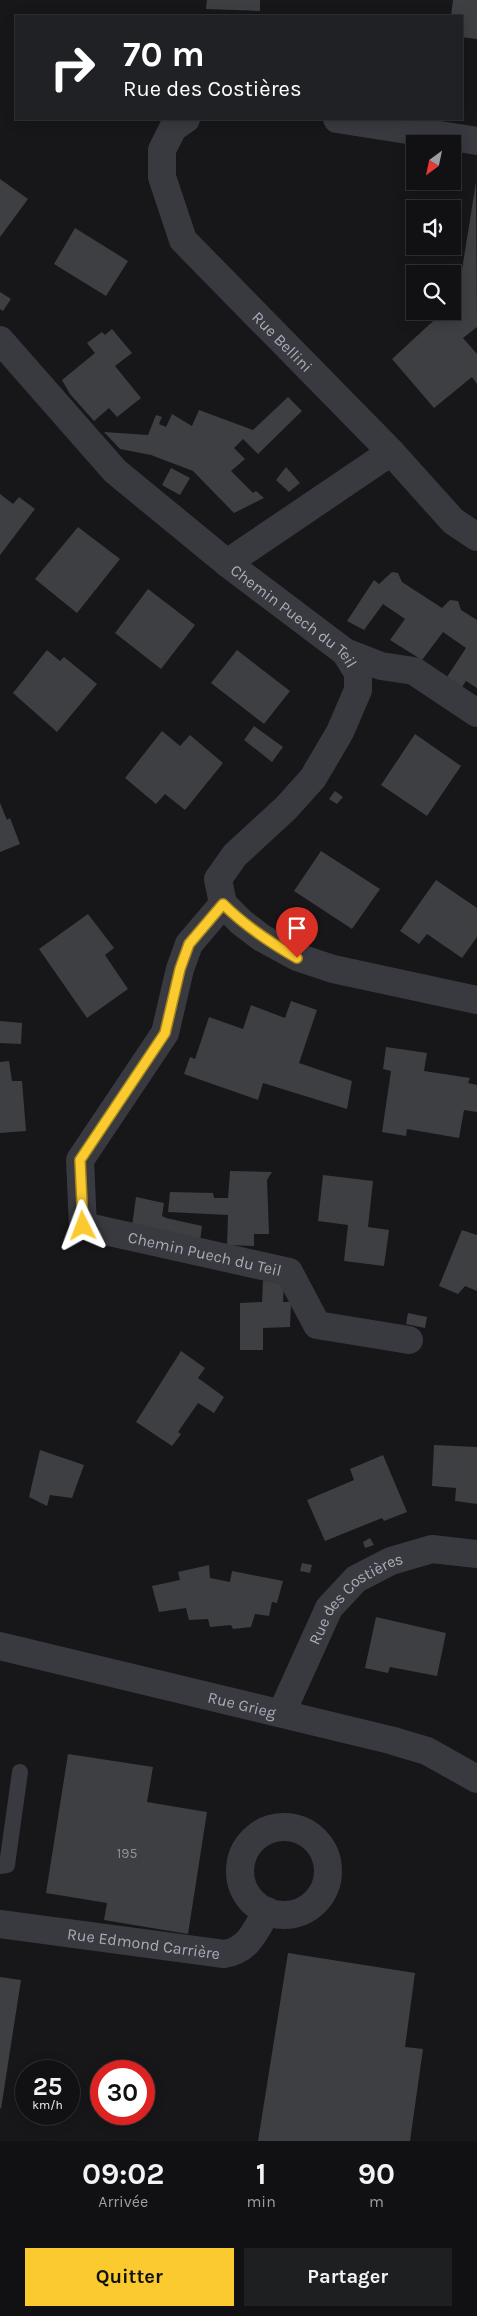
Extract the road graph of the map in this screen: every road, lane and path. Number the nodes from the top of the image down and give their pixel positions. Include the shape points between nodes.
1 (185, 120) edge
2 (343, 120) edge
3 (477, 141) edge
4 (0, 340) edge
5 (391, 452) junction
6 (477, 537) edge
7 (227, 563) junction
8 (345, 652) junction
9 (477, 713) edge
10 (223, 904) junction
11 (477, 1000) edge
12 (409, 1340) dead end
13 (477, 1554) edge
14 (0, 1646) edge
15 (282, 1712) junction
16 (20, 1772) dead end
17 (477, 1779) edge
18 (0, 1866) edge
19 (267, 1911) dead end
20 (0, 1924) edge

1 - 5 street, Rue Bellini via 173,128 162,150 162,176 182,240
2 - 3 street
4 - 7 street, Chemin Puech du Teil via 115,471
5 - 6 street, Rue Bellini via 453,521
5 - 7 street
7 - 8 street, Chemin Puech du Teil
8 - 9 street via 381,666 414,671
8 - 10 street, Chemin Puech du Teil via 358,673 358,690 340,732 314,778 235,855 218,879
10 - 11 street via 262,938 297,958 333,969
10 - 12 street, Chemin Puech du Teil via 189,944 165,1033 80,1160 83,1226 289,1272 317,1325
13 - 15 street, Rue des Costières via 432,1549 391,1561 356,1578 329,1608
14 - 15 street, Rue Grieg
15 - 17 street, Rue Grieg via 427,1751
16 - 18 lane via 7,1865
19 - 20 street, Rue Edmond Carrière via 246,1945 236,1952 224,1954

